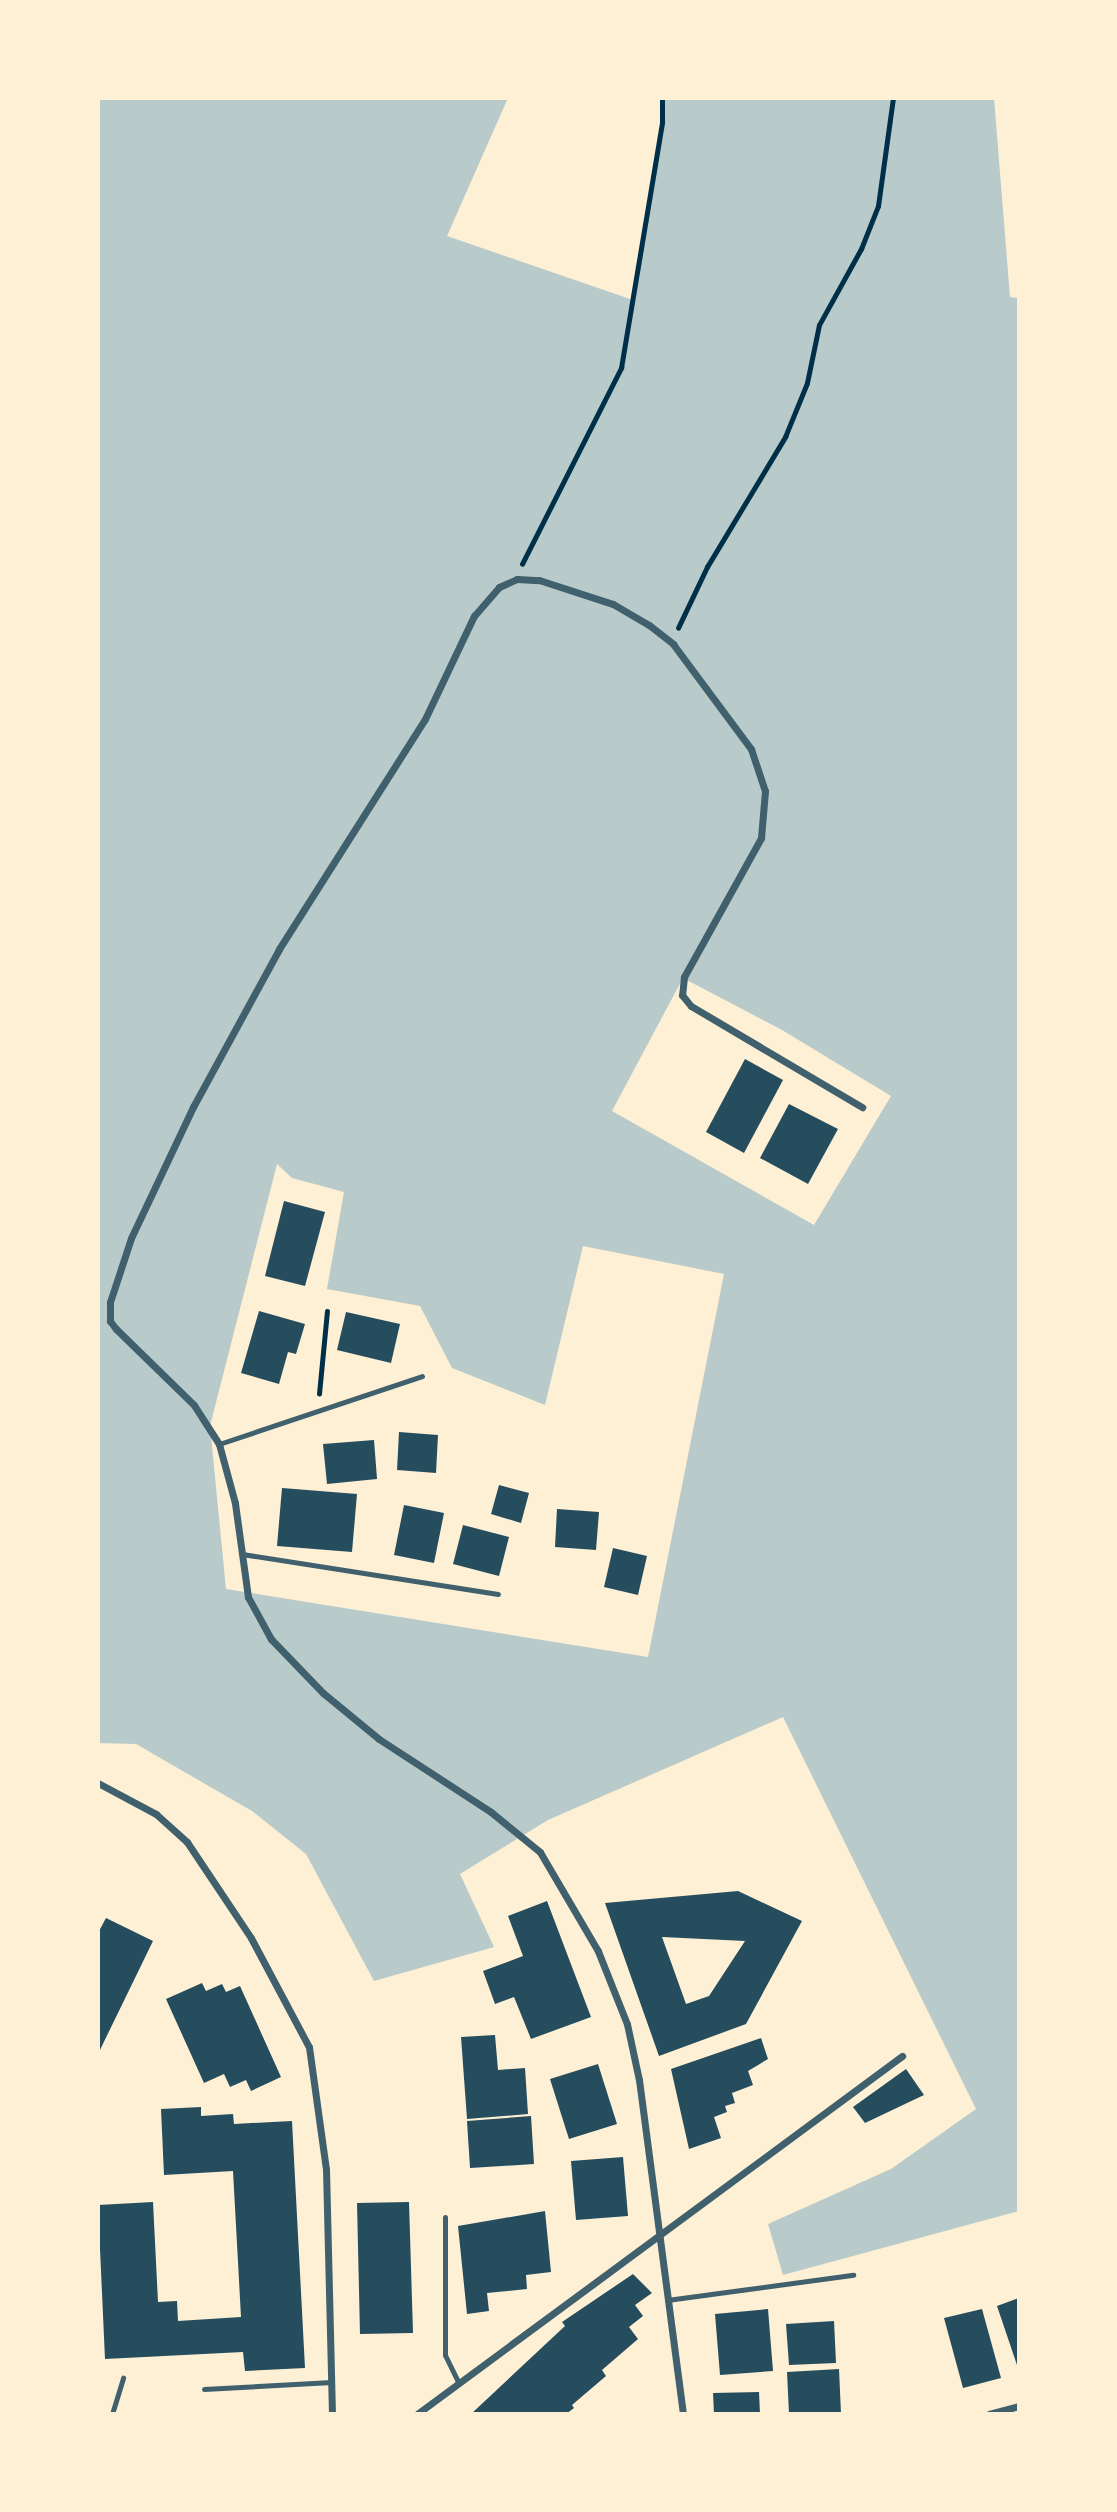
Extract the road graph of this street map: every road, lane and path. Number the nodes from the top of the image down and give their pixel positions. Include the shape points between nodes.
1 (662, 98) edge
2 (893, 98) edge
3 (499, 587) junction
4 (673, 644) junction
5 (862, 1107) dead end
6 (327, 1311) dead end
7 (422, 1376) dead end
8 (318, 1409) junction
9 (219, 1444) junction
10 (242, 1554) junction
11 (498, 1594) dead end
12 (98, 1783) edge
13 (902, 2056) dead end
14 (445, 2217) dead end
15 (657, 2232) junction
16 (853, 2274) dead end
17 (667, 2300) junction
18 (123, 2378) dead end
19 (332, 2382) junction
20 (458, 2382) junction
21 (204, 2389) dead end
22 (1019, 2406) edge
23 (112, 2414) edge
24 (332, 2414) edge
25 (417, 2414) edge
26 (683, 2414) edge
27 (989, 2414) edge

1 - 3 path via 662,122 621,368 522,564
2 - 4 path via 878,206 819,325 807,383 785,437 682,612
3 - 4 street via 517,579 551,584 613,604
3 - 9 street via 474,616 425,719 244,1012 131,1238 113,1287 109,1314 116,1329 194,1405
4 - 5 street via 751,749 765,792 766,817 761,838 684,977 682,995 691,1006
6 - 8 path
7 - 8 lane
8 - 9 lane
9 - 10 street
10 - 11 lane
10 - 15 street via 248,1597 286,1657 379,1740 518,1831 561,1881 598,1951 626,2024 639,2080
12 - 19 street via 156,1814 187,1842 251,1938 309,2047 326,2169
13 - 15 street
14 - 20 lane via 445,2355
15 - 17 street
15 - 20 street
16 - 17 lane
17 - 26 street
18 - 23 lane
19 - 21 lane
19 - 24 street
20 - 25 street
22 - 27 street

